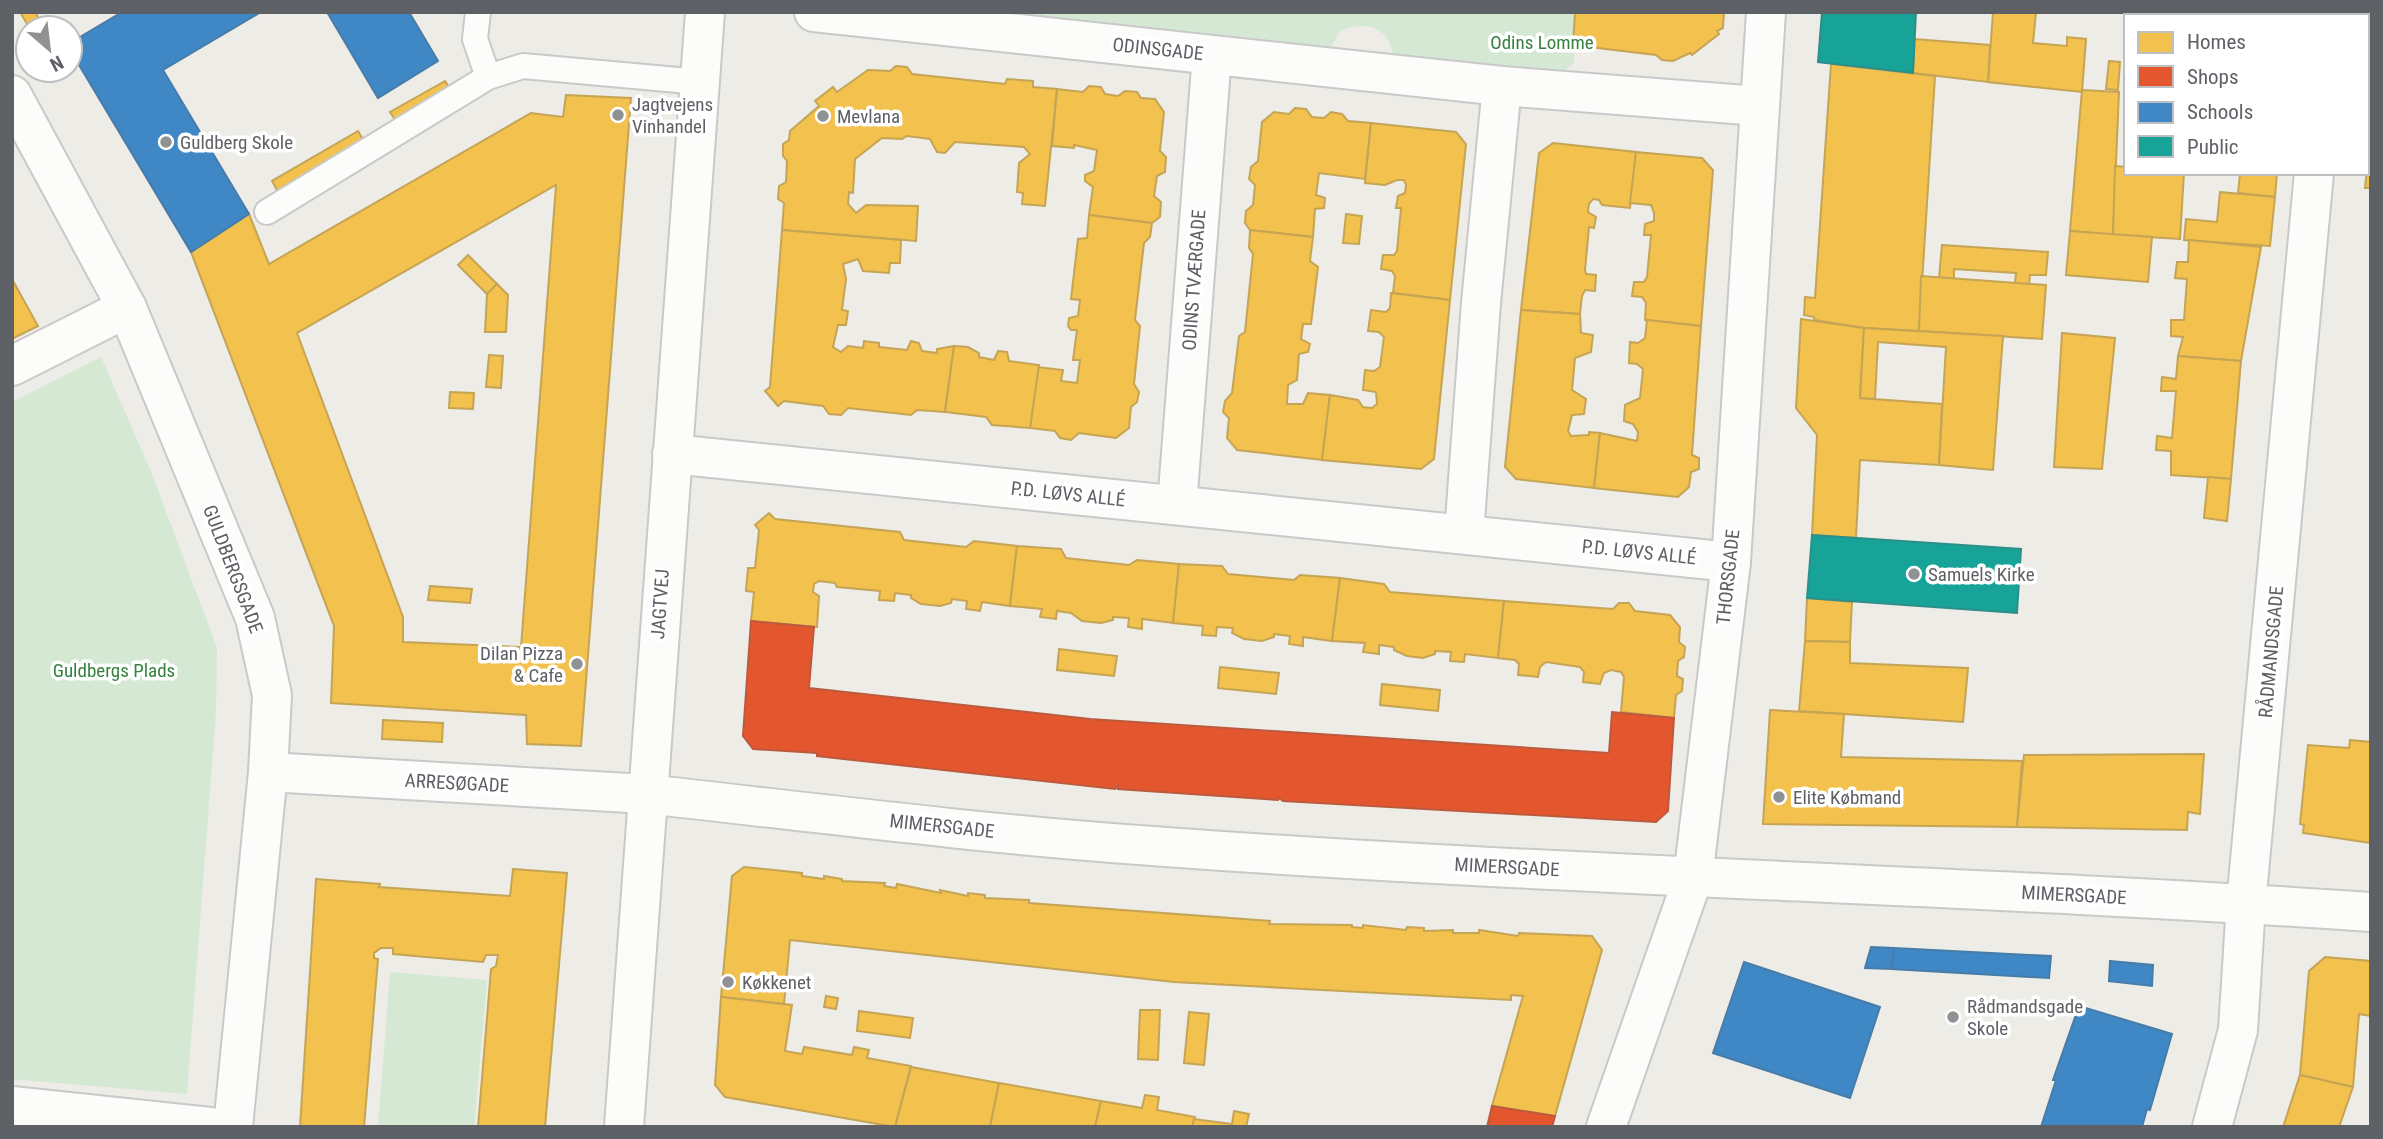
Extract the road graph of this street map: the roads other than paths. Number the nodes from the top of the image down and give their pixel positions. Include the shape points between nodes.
1 (478, 12) edge
2 (705, 12) edge
3 (814, 12) edge
4 (1766, 12) edge
5 (1212, 55) junction
6 (488, 77) junction
7 (700, 82) junction
8 (1502, 86) junction
9 (12, 94) edge
10 (1759, 106) junction
11 (2314, 175) edge
12 (267, 212) dead end
13 (127, 308) junction
14 (12, 366) edge
15 (672, 454) junction
16 (1177, 505) junction
17 (1464, 534) junction
18 (1731, 562) junction
19 (268, 772) junction
20 (646, 794) junction
21 (1693, 878) junction
22 (2246, 904) junction
23 (2371, 912) edge
24 (12, 1106) edge
25 (627, 1126) edge
26 (210, 1127) edge
27 (233, 1127) edge
28 (1606, 1127) edge
29 (2212, 1127) edge

1 - 6 lane via 475,39
2 - 7 street, JAGTVEJ
3 - 5 street, ODINSGADE
4 - 10 street, THORSGADE
5 - 8 street, ODINSGADE
5 - 16 street, ODINS TVÆRGADE
6 - 7 lane via 523,66
6 - 12 lane
7 - 15 street, JAGTVEJ
8 - 10 street, ODINSGADE
8 - 17 street via 1480,303
9 - 13 street, GULDBERGSGADE
10 - 18 street, THORSGADE
11 - 22 street, RÅDMANDSGADE
13 - 14 street
13 - 19 street, GULDBERGSGADE via 256,618 272,695
15 - 16 street, P.D. LØVS ALLÉ
15 - 20 street, JAGTVEJ
16 - 17 street, P.D. LØVS ALLÉ
17 - 18 street, P.D. LØVS ALLÉ
18 - 21 street, THORSGADE
19 - 20 street, ARRESØGADE
19 - 27 street, GULDBERGSGADE
20 - 21 street, MIMERSGADE via 1142,845
20 - 25 street, JAGTVEJ
21 - 22 street, MIMERSGADE
21 - 28 street, THORSGADE
22 - 23 street, MIMERSGADE
22 - 29 street, RÅDMANDSGADE via 2238,1030
24 - 26 street

